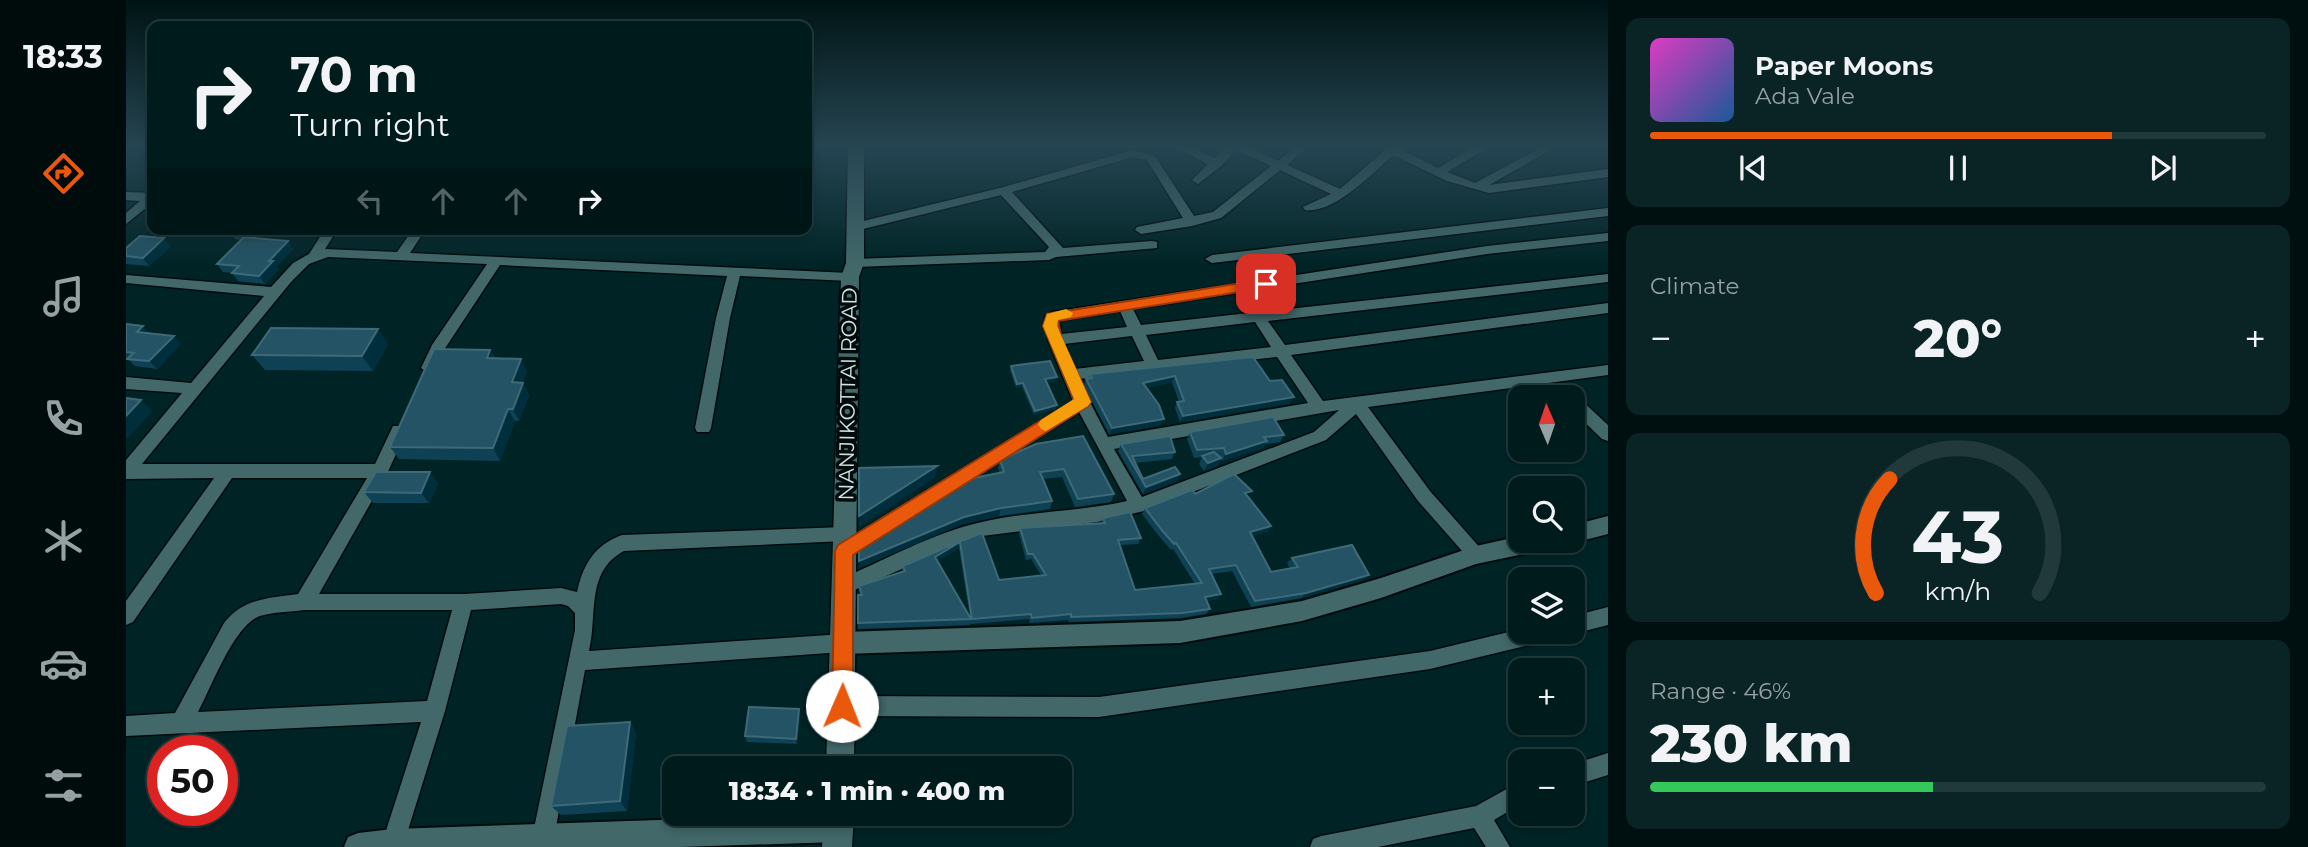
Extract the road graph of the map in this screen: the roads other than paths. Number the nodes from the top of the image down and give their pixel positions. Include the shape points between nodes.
1 (857, 187) edge
2 (1019, 187) edge
3 (1169, 187) edge
4 (1252, 187) edge
5 (1324, 187) edge
6 (1350, 187) edge
7 (1476, 187) edge
8 (1512, 187) edge
9 (1004, 191) junction
10 (1341, 194) junction
11 (126, 196) edge
12 (147, 198) edge
13 (147, 202) edge
14 (1309, 207) dead end
15 (1608, 212) edge
16 (126, 220) edge
17 (1192, 222) junction
18 (855, 227) junction
19 (1141, 230) dead end
20 (328, 235) edge
21 (416, 235) edge
22 (1608, 237) edge
23 (1152, 246) dead end
24 (1054, 253) junction
25 (315, 254) junction
26 (402, 255) junction
27 (1212, 259) dead end
28 (496, 261) junction
29 (852, 270) junction
30 (735, 271) junction
31 (1608, 278) edge
32 (126, 279) edge
33 (1239, 288) junction
34 (275, 292) junction
35 (1124, 305) junction
36 (1608, 307) edge
37 (1258, 317) junction
38 (1136, 330) junction
39 (1055, 340) junction
40 (1280, 351) junction
41 (1153, 366) junction
42 (1608, 370) edge
43 (1069, 375) junction
44 (1550, 378) junction
45 (126, 383) edge
46 (1557, 385) edge
47 (420, 386) edge
48 (195, 390) junction
49 (1083, 402) junction
50 (1357, 404) junction
51 (1319, 408) junction
52 (409, 410) edge
53 (1586, 414) edge
54 (703, 428) dead end
55 (1608, 435) edge
56 (1104, 444) junction
57 (228, 471) junction
58 (380, 471) junction
59 (126, 472) edge
60 (1138, 506) junction
61 (1607, 526) edge
62 (1585, 531) edge
63 (844, 542) junction
64 (1508, 548) edge
65 (1476, 555) junction
66 (843, 596) junction
67 (303, 602) junction
68 (464, 603) junction
69 (584, 605) junction
70 (126, 616) edge
71 (1608, 616) edge
72 (1585, 622) edge
73 (1508, 641) edge
74 (843, 643) junction
75 (577, 660) junction
76 (842, 706) junction
77 (435, 711) junction
78 (182, 722) junction
79 (126, 726) edge
80 (840, 756) edge
81 (1608, 764) edge
82 (1585, 771) edge
83 (1508, 799) edge
84 (1479, 816) junction
85 (838, 830) edge
86 (543, 838) junction
87 (582, 842) edge
88 (393, 844) junction
89 (358, 847) edge
90 (1321, 847) edge
91 (1499, 847) edge

1 - 18 main road, NANJIKOTTAI ROAD
2 - 9 street
3 - 17 street
4 - 17 street via 1217,215
5 - 10 street
6 - 10 street
7 - 8 street
9 - 18 street
9 - 24 street via 1054,244
10 - 14 street
11 - 12 street
13 - 16 street
15 - 27 street
17 - 19 street
18 - 29 main road, NANJIKOTTAI ROAD
20 - 25 street
21 - 26 street
22 - 33 street via 1487,250
23 - 24 street
24 - 29 street
25 - 26 street
25 - 34 street via 302,261
26 - 28 street
28 - 30 street
28 - 47 street via 437,349
29 - 30 street
29 - 63 main road, NANJIKOTTAI ROAD
30 - 54 street
31 - 37 street
32 - 34 street
33 - 35 street
33 - 37 street
34 - 48 street
35 - 38 street
35 - 39 street via 1052,317
36 - 40 street
37 - 38 street
37 - 40 street
38 - 39 street
38 - 41 street
39 - 43 street
40 - 41 street
40 - 51 street
41 - 43 street
42 - 44 street
43 - 49 street
44 - 46 street
44 - 50 street
45 - 48 street
48 - 59 street
49 - 56 street
49 - 63 street
50 - 51 street
50 - 60 street via 1320,436
50 - 65 street via 1424,496
51 - 56 street
52 - 58 street
53 - 55 street
56 - 60 street
57 - 58 street
57 - 59 street
57 - 70 street
58 - 67 street
60 - 66 street via 982,529 949,540
61 - 62 street
63 - 66 main road, NANJIKOTTAI ROAD
63 - 69 street via 622,543 604,551 594,563
64 - 65 street
65 - 74 street via 1302,611 1180,632
66 - 74 main road, NANJIKOTTAI ROAD
67 - 68 street
67 - 78 street via 258,608 240,617
68 - 69 street via 561,596 576,597
68 - 77 street
69 - 75 street via 586,620
71 - 72 street
73 - 76 street via 1430,660 1099,707
74 - 75 street
74 - 76 main road, NANJIKOTTAI ROAD
75 - 86 street
76 - 80 main road, NANJIKOTTAI ROAD
77 - 78 street
77 - 88 street
78 - 79 street
81 - 82 street
83 - 84 street
84 - 90 street
84 - 91 street
85 - 87 street
86 - 87 street
86 - 88 street
88 - 89 street

